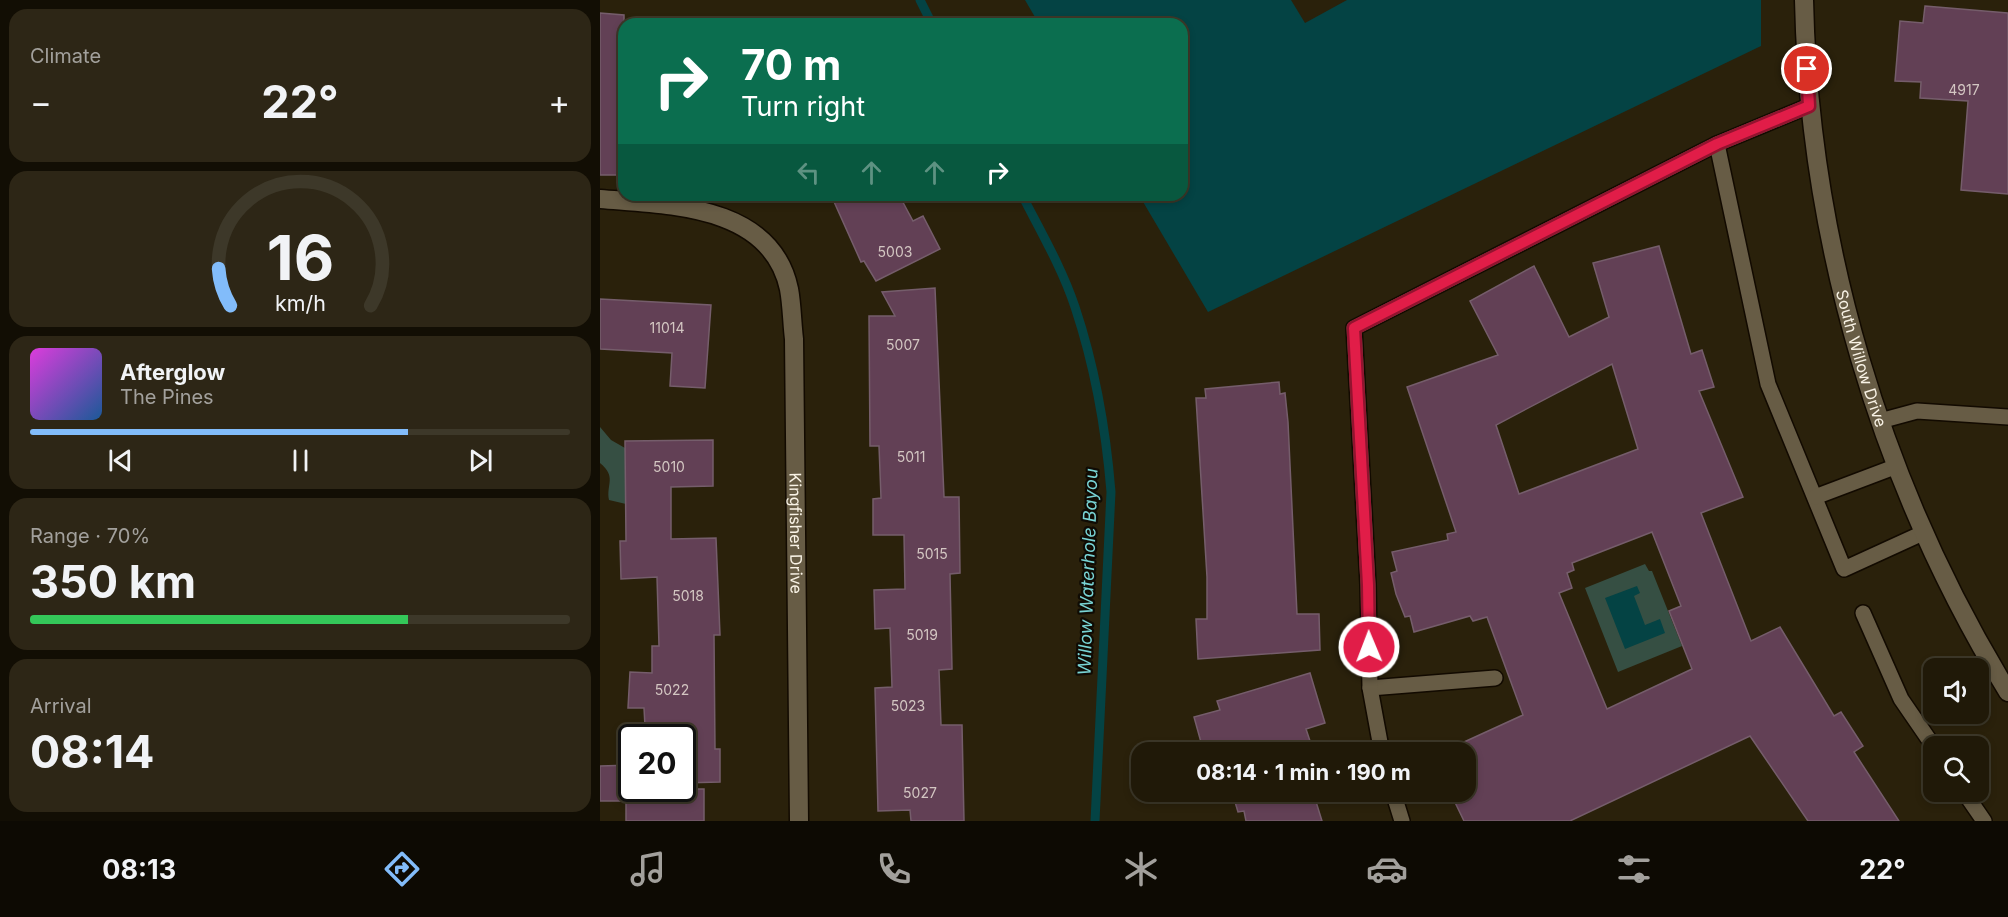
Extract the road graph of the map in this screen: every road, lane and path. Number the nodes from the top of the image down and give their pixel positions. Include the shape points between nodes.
1 (1804, 0) edge
2 (1809, 106) junction
3 (1717, 144) junction
4 (600, 200) edge
5 (2008, 417) edge
6 (1880, 421) junction
7 (1896, 466) junction
8 (1815, 497) junction
9 (1925, 532) junction
10 (1863, 613) dead end
11 (1495, 678) dead end
12 (1370, 688) junction
13 (2008, 690) edge
14 (1926, 736) edge
15 (1380, 742) edge
16 (1396, 802) edge
17 (1971, 802) edge
18 (799, 821) edge
19 (1402, 821) edge
20 (1984, 821) edge

1 - 2 street, South Willow Drive
2 - 3 lane
2 - 6 street, South Willow Drive via 1840,278
3 - 8 lane via 1768,384
3 - 12 lane via 1354,328
4 - 18 street, Kingfisher Drive via 690,207 736,220 772,250 789,287 794,339
5 - 6 lane via 1917,411
6 - 7 street, South Willow Drive
7 - 8 lane
7 - 9 street, South Willow Drive
8 - 9 lane via 1844,569
9 - 13 street, South Willow Drive via 1977,638
10 - 14 lane via 1901,699
11 - 12 lane
12 - 15 lane
16 - 19 lane
17 - 20 lane

